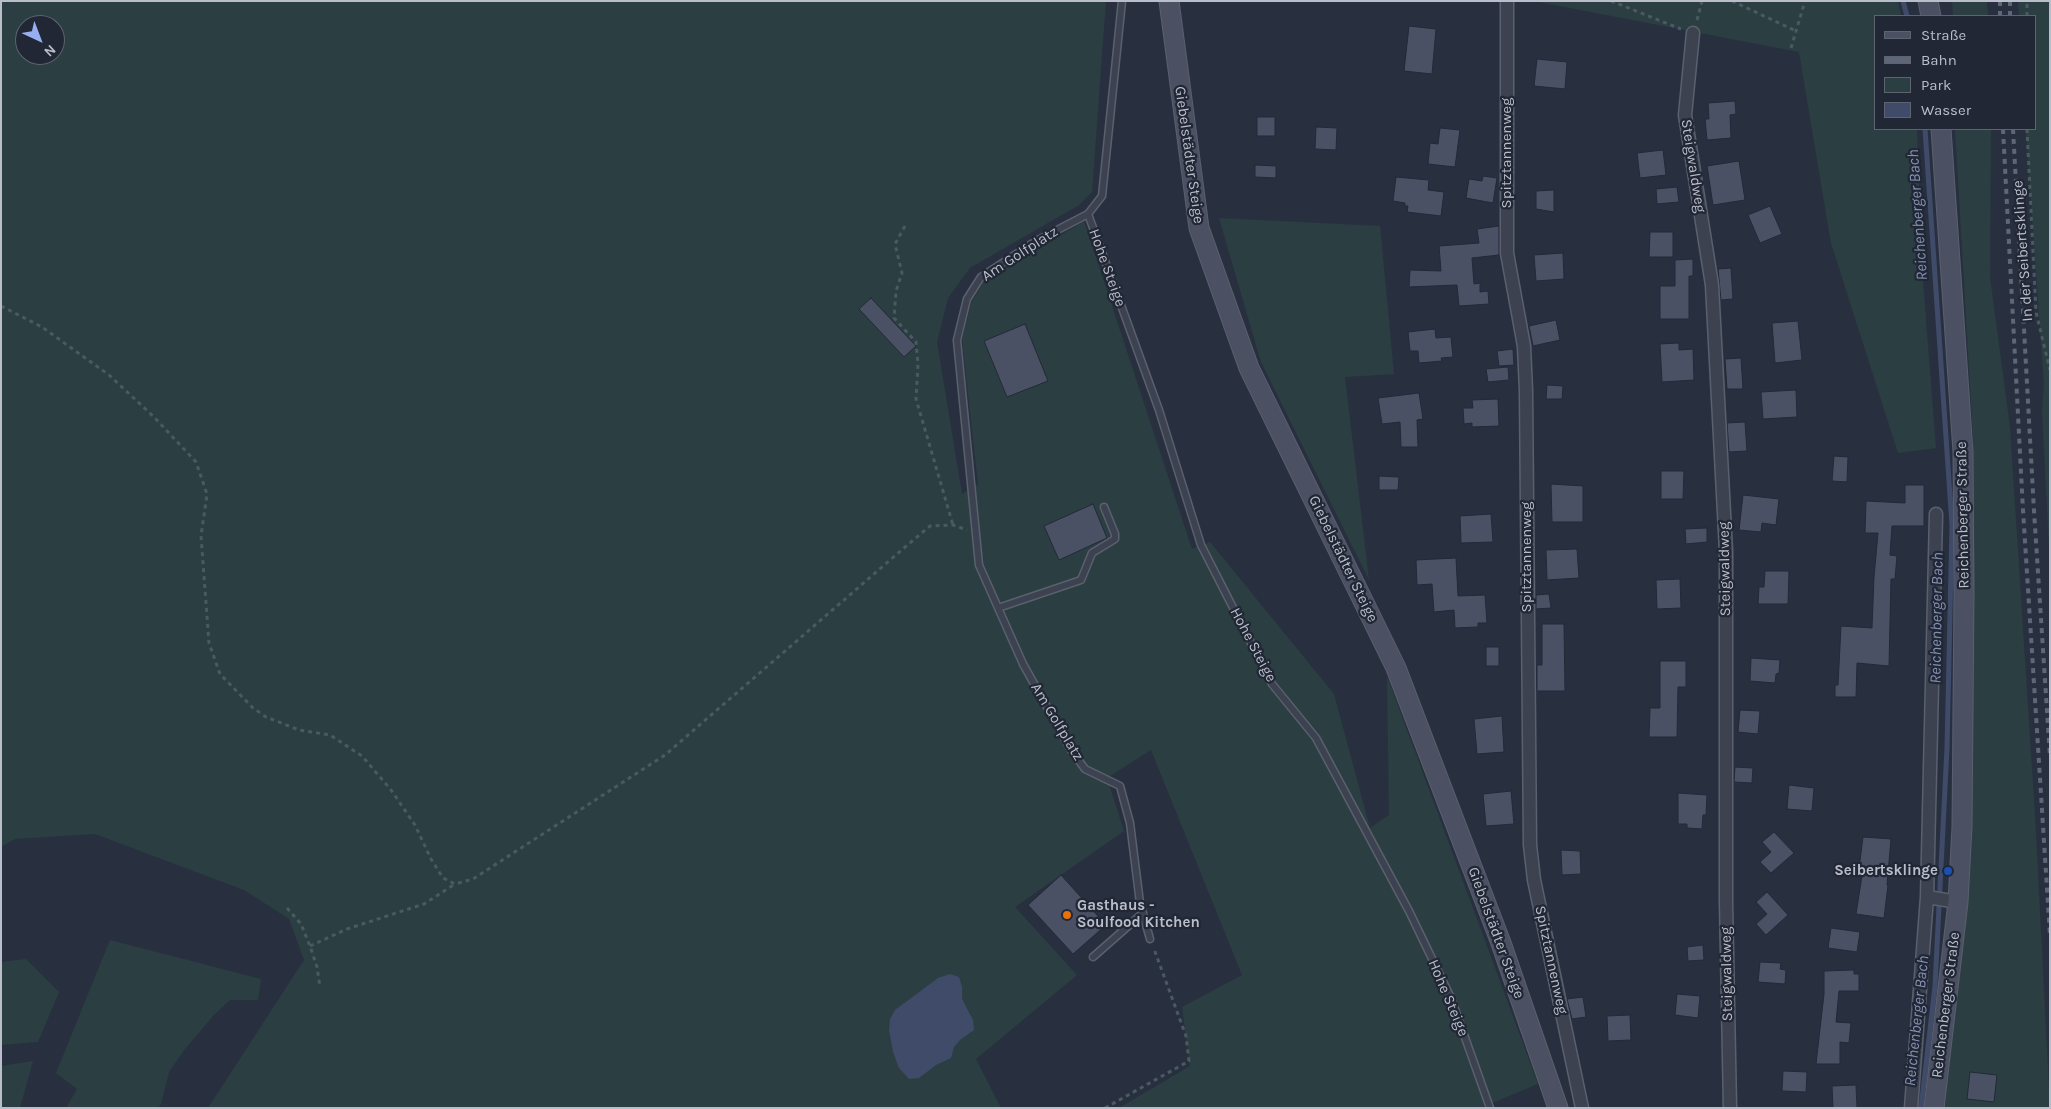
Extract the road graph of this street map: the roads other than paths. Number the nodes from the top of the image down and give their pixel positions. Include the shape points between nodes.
1 (1122, 1) edge
2 (1169, 1) edge
3 (1928, 1) edge
4 (1507, 2) edge
5 (1932, 15) edge
6 (1693, 33) road end
7 (1941, 130) edge
8 (1088, 214) junction
9 (1104, 507) dead end
10 (1936, 514) dead end
11 (998, 608) junction
12 (1930, 898) junction
13 (1954, 901) junction
14 (1143, 914) junction
15 (1150, 939) road end
16 (1093, 957) dead end
17 (1490, 1108) edge
18 (1558, 1108) edge
19 (1582, 1108) edge
20 (1730, 1108) edge
21 (1911, 1108) edge
22 (1934, 1108) edge

1 - 8 lane, Am Golfplatz via 1102,196
2 - 18 main road, Giebelstädter Steige via 1199,228 1249,368 1396,668 1501,944
3 - 5 main road
4 - 19 street, Spitztannenweg via 1507,253 1524,346 1526,391 1530,845 1534,880
6 - 20 street, Steigwaldweg via 1685,115 1712,285 1726,551 1726,902
7 - 13 main road, Reichenberger Straße via 1963,452 1962,827
8 - 11 lane, Am Golfplatz via 1036,241 981,277 966,299 957,340 974,532 979,565
8 - 17 lane, Hohe Steige via 1159,410 1201,545 1272,684 1316,738 1409,911 1451,998
9 - 11 lane via 1115,539 1092,553 1081,580
10 - 12 street, Reichenberger Straße
11 - 14 lane, Am Golfplatz via 1023,664 1071,750 1085,769 1120,786 1130,824
12 - 13 street
12 - 21 street, Reichenberger Straße
13 - 22 main road, Reichenberger Straße
14 - 15 lane, Am Golfplatz
14 - 16 lane

